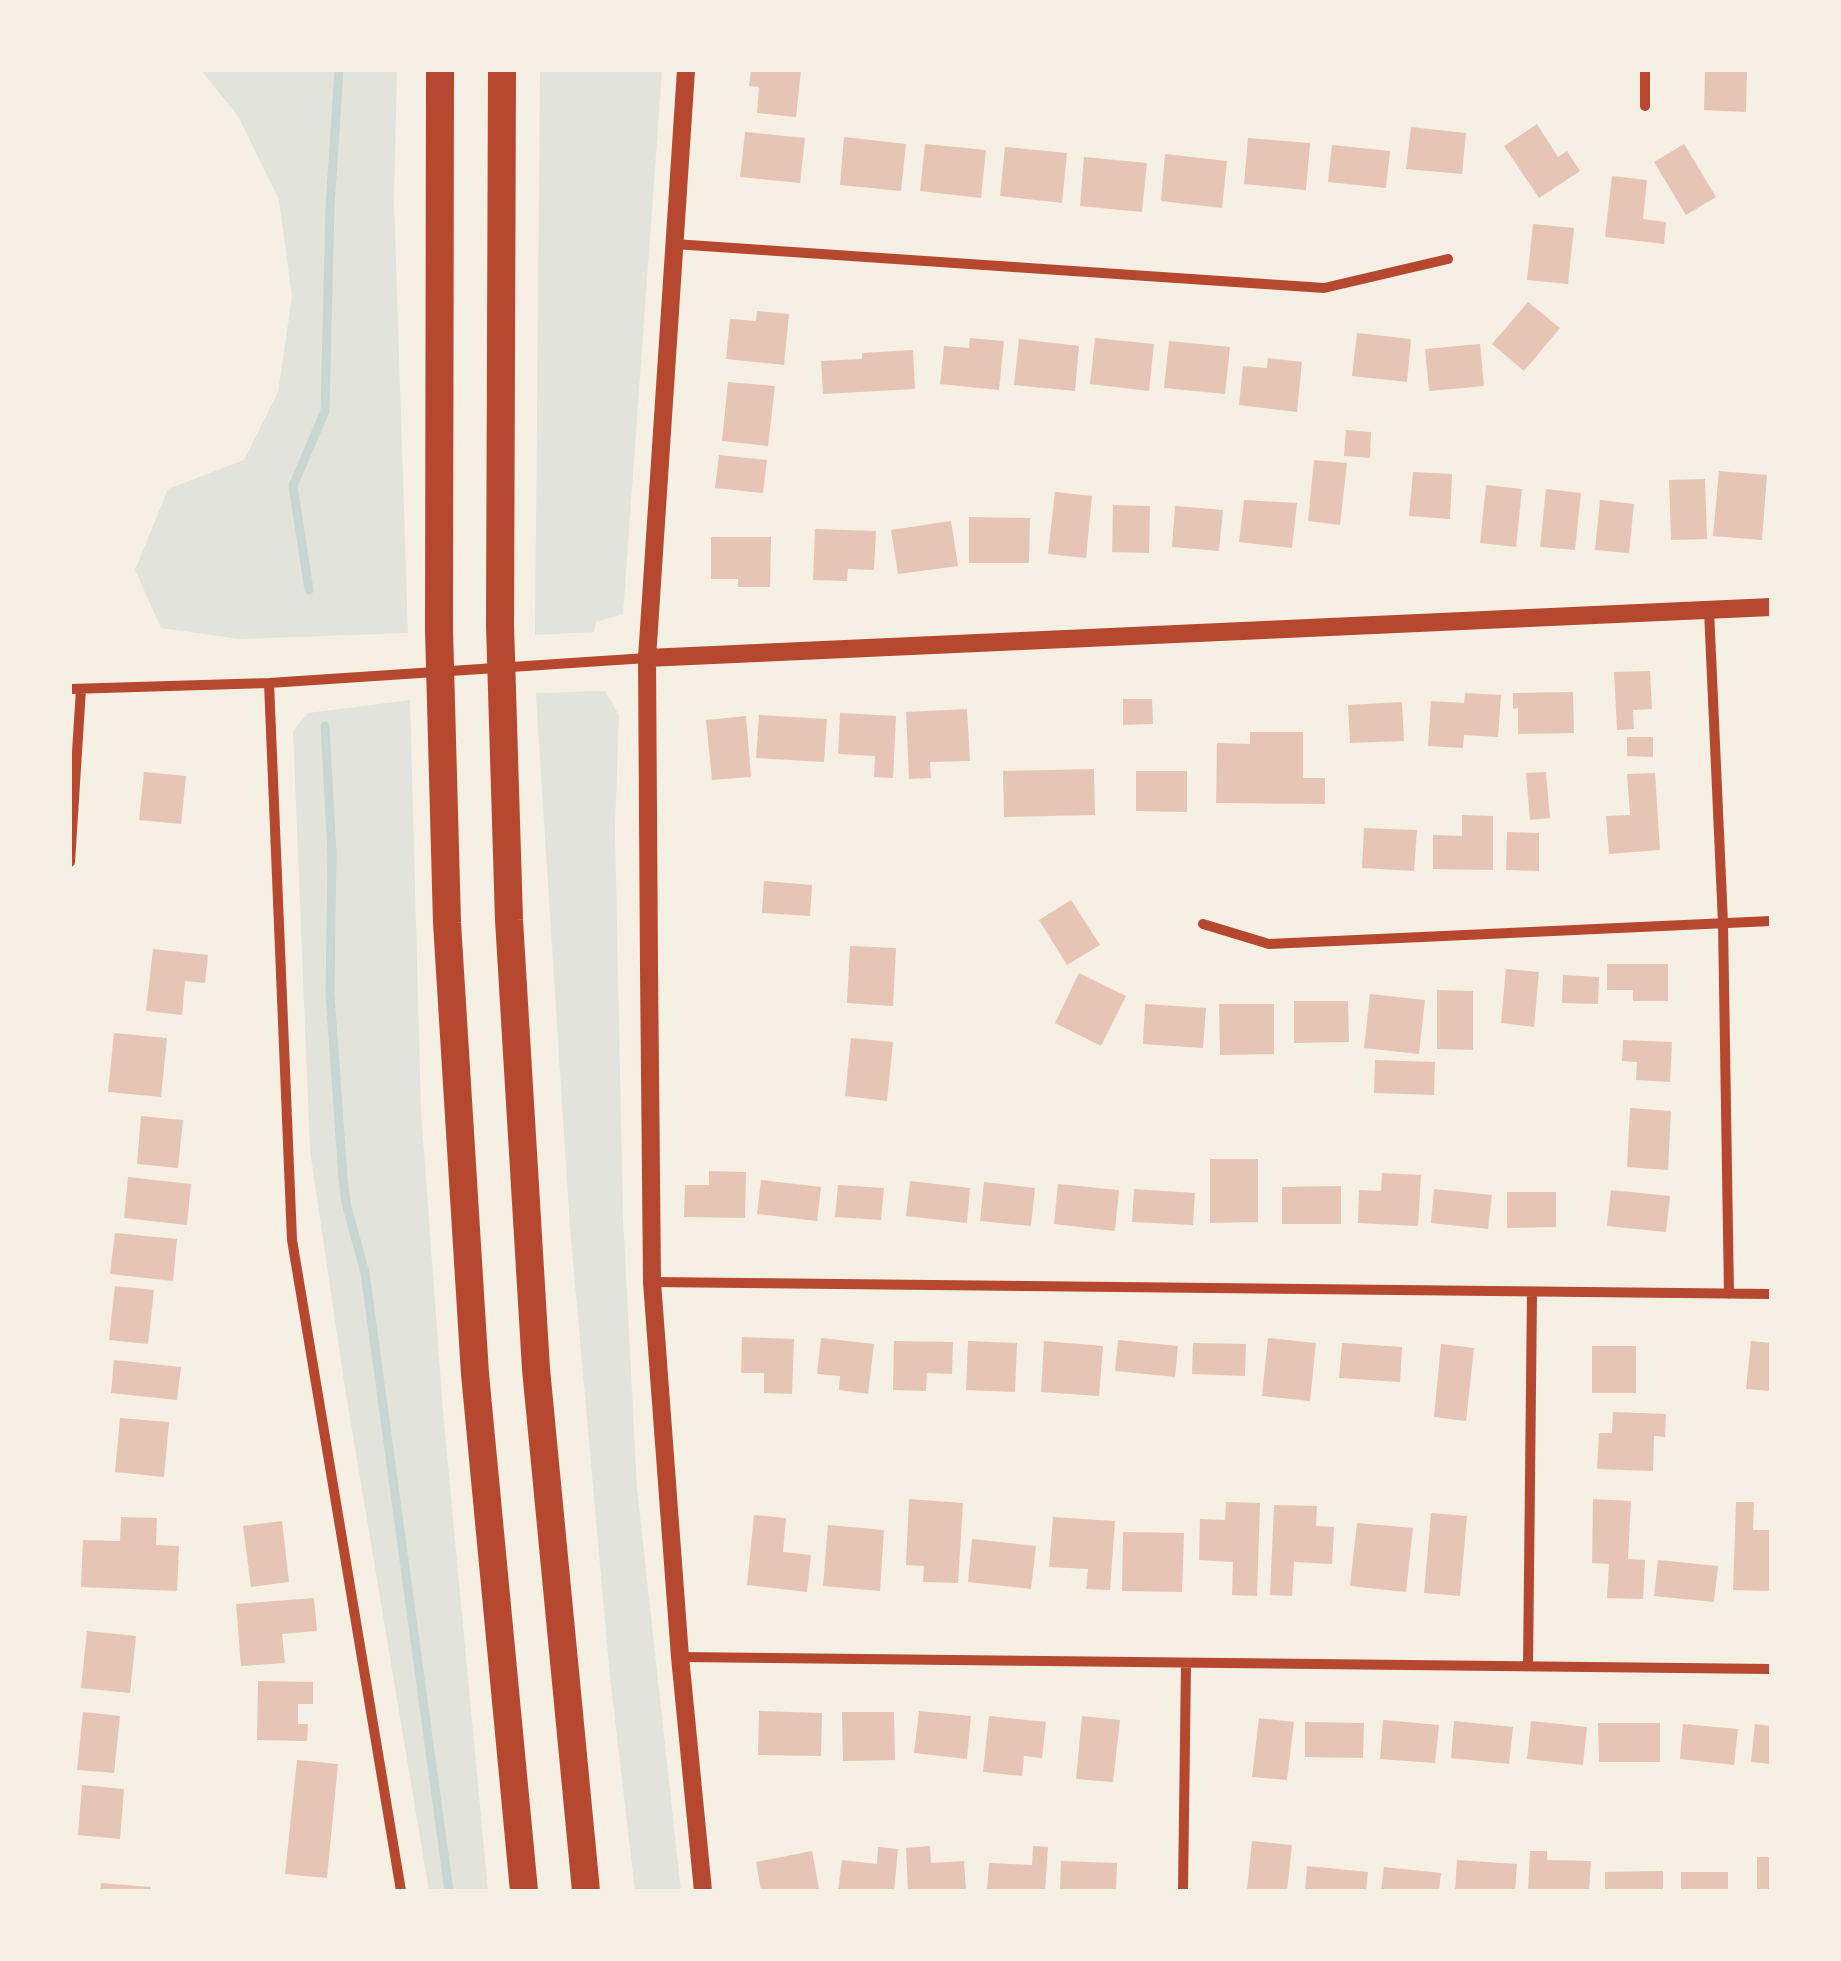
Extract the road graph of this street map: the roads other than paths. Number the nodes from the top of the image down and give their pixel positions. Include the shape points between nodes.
1 (440, 70) edge
2 (502, 70) edge
3 (686, 70) edge
4 (1645, 70) edge
5 (1645, 106) dead end
6 (672, 244) junction
7 (1448, 259) dead end
8 (1771, 607) edge
9 (1709, 610) junction
10 (647, 658) junction
11 (269, 683) junction
12 (437, 687) junction
13 (75, 689) edge
14 (70, 862) edge
15 (1771, 921) edge
16 (1722, 923) junction
17 (1204, 924) dead end
18 (652, 1282) junction
19 (1532, 1293) junction
20 (1729, 1294) junction
21 (1771, 1294) edge
22 (680, 1656) junction
23 (1186, 1663) junction
24 (1528, 1666) junction
25 (1771, 1668) edge
26 (401, 1891) edge
27 (524, 1891) edge
28 (586, 1891) edge
29 (704, 1891) edge
30 (1183, 1891) edge

1 - 12 highway
2 - 28 highway via 500,625 510,940 536,1369
3 - 6 street
4 - 5 street
6 - 7 street via 1324,288
6 - 10 street
8 - 9 street
9 - 10 street
9 - 16 street
10 - 12 street
10 - 18 street
11 - 12 street
11 - 13 street
11 - 26 street via 292,1240
12 - 27 highway via 475,1374
13 - 14 street
15 - 16 street
16 - 17 street via 1269,944
16 - 20 street
18 - 19 street
18 - 22 street
19 - 20 street
19 - 24 street
20 - 21 street
22 - 23 street
22 - 29 street
23 - 24 street
23 - 30 street
24 - 25 street

